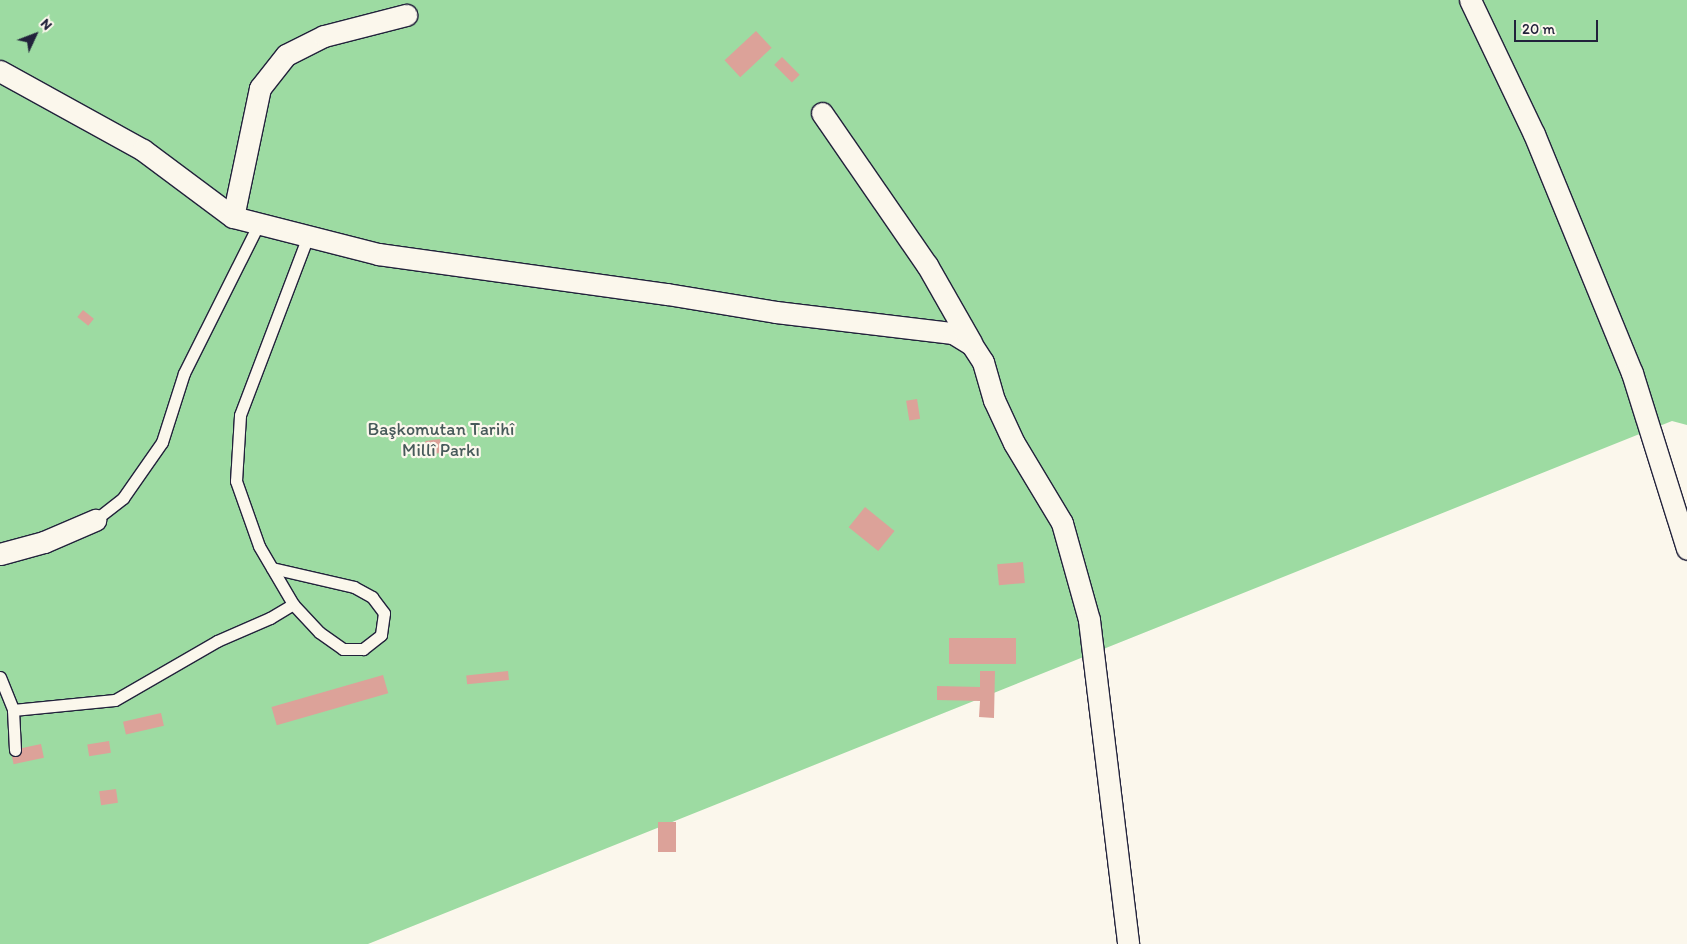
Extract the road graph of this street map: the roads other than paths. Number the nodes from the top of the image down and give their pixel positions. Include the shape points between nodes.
1 (1470, 0) edge
2 (406, 15) dead end
3 (0, 72) edge
4 (822, 113) dead end
5 (233, 217) junction
6 (259, 223) junction
7 (308, 236) junction
8 (972, 344) junction
9 (95, 520) joint
10 (1687, 549) edge
11 (0, 554) edge
12 (272, 568) junction
13 (293, 604) junction
14 (0, 677) edge
15 (13, 710) junction
16 (15, 750) dead end
17 (1128, 944) edge

1 - 10 street via 1534,134 1632,373
2 - 5 street via 324,36 286,55 260,88
3 - 5 street via 143,150
4 - 8 street via 927,265
5 - 6 street
6 - 7 street
6 - 9 lane via 184,373 162,442 123,498
7 - 8 street via 378,254 657,292 776,312 953,333
7 - 12 lane via 240,415 236,481 259,546
8 - 17 street via 983,362 994,400 1014,443 1062,523 1089,620
9 - 11 street via 44,542
12 - 13 lane
12 - 13 lane via 354,587 372,597 384,613 381,635 364,649 343,649 319,632
13 - 15 lane via 270,618 217,641 115,700
14 - 15 lane
15 - 16 lane

